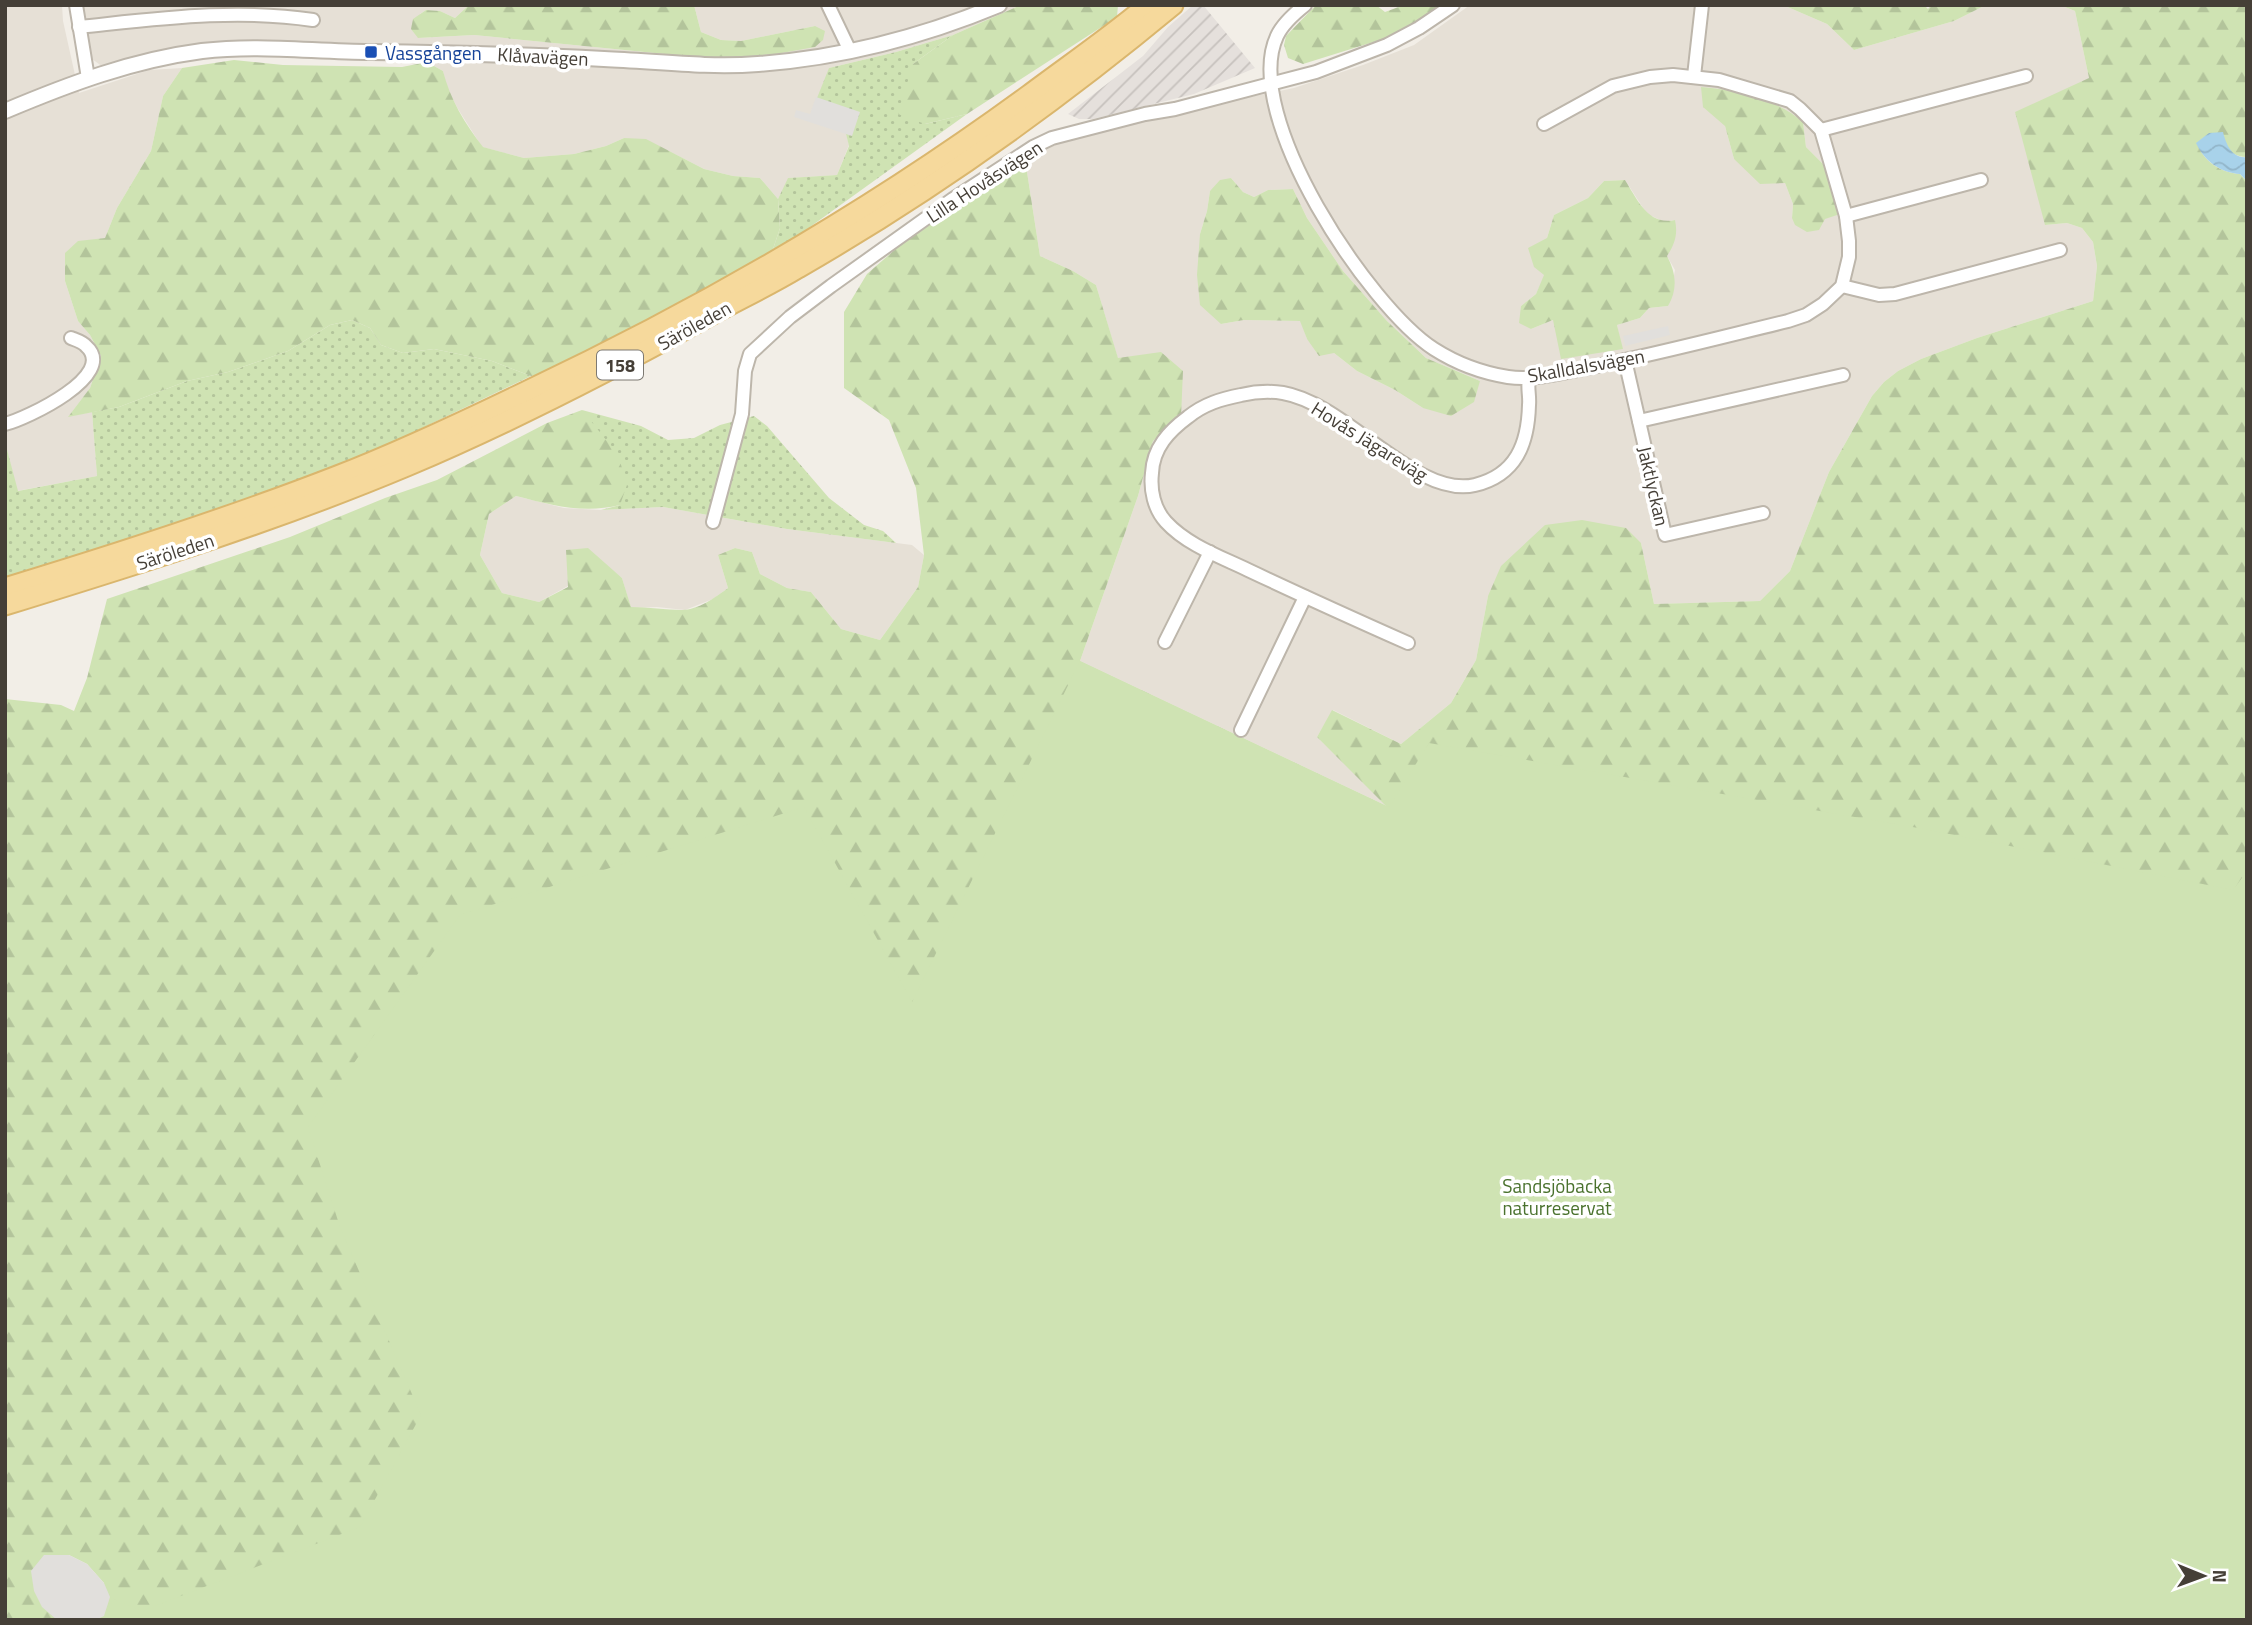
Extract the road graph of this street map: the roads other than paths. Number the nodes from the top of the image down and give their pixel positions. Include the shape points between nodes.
1 (76, 5) edge
2 (828, 5) edge
3 (999, 5) edge
4 (1148, 5) edge
5 (1174, 5) edge
6 (1305, 5) edge
7 (1453, 5) edge
8 (1702, 5) edge
9 (313, 20) dead end
10 (79, 27) junction
11 (850, 51) junction
12 (1694, 76) junction
13 (2026, 76) dead end
14 (88, 78) junction
15 (1271, 83) junction
16 (5, 111) edge
17 (1544, 124) dead end
18 (1821, 130) junction
19 (1981, 180) dead end
20 (1846, 216) junction
21 (2060, 250) dead end
22 (1842, 286) junction
23 (71, 338) dead end
24 (1625, 360) junction
25 (1843, 375) dead end
26 (1529, 379) junction
27 (1639, 421) junction
28 (5, 424) edge
29 (1763, 513) dead end
30 (713, 522) dead end
31 (1210, 552) junction
32 (5, 588) edge
33 (1305, 597) junction
34 (5, 605) edge
35 (1165, 642) dead end
36 (1408, 643) dead end
37 (1241, 730) dead end

1 - 10 street
2 - 11 street
3 - 11 street, Klåvavägen via 954,23
4 - 32 main road, Säröleden / 158 via 911,178 747,277 604,355 338,476
5 - 34 main road, Säröleden / 158 via 1058,97 904,203 797,269 607,373 473,438 279,516
6 - 15 street, Skalldalsvägen via 1277,36
7 - 15 street, Lilla Hovåsvägen via 1375,50
8 - 12 street
9 - 10 street via 224,13
10 - 14 street
11 - 14 street, Klåvavägen via 727,66 257,47 159,58
12 - 17 street via 1650,77 1613,86
12 - 18 street via 1790,101
13 - 18 street
14 - 16 street, Klåvavägen
15 - 26 street, Skalldalsvägen via 1277,113 1319,211 1352,262 1396,315 1434,349 1467,366
15 - 30 street, Lilla Hovåsvägen via 1088,128 1033,147 790,317 750,354 742,414
18 - 20 street
19 - 20 street
20 - 22 street via 1849,257
21 - 22 street via 1895,295
22 - 24 street, Skalldalsvägen via 1806,315
23 - 28 street via 88,347 92,355 92,368 85,379 19,421
24 - 26 street, Skalldalsvägen
24 - 27 street, Jaktlyckan
25 - 27 street, Jaktlyckan
26 - 31 street, Hovås Jägareväg via 1527,429 1517,458 1493,480 1471,486 1436,482 1418,474 1359,431 1299,397 1247,394 1201,407 1160,444 1152,492 1164,520
27 - 29 street, Jaktlyckan via 1665,535
31 - 33 street, Hovås Jägareväg
31 - 35 street
33 - 36 street, Hovås Jägareväg
33 - 37 street

